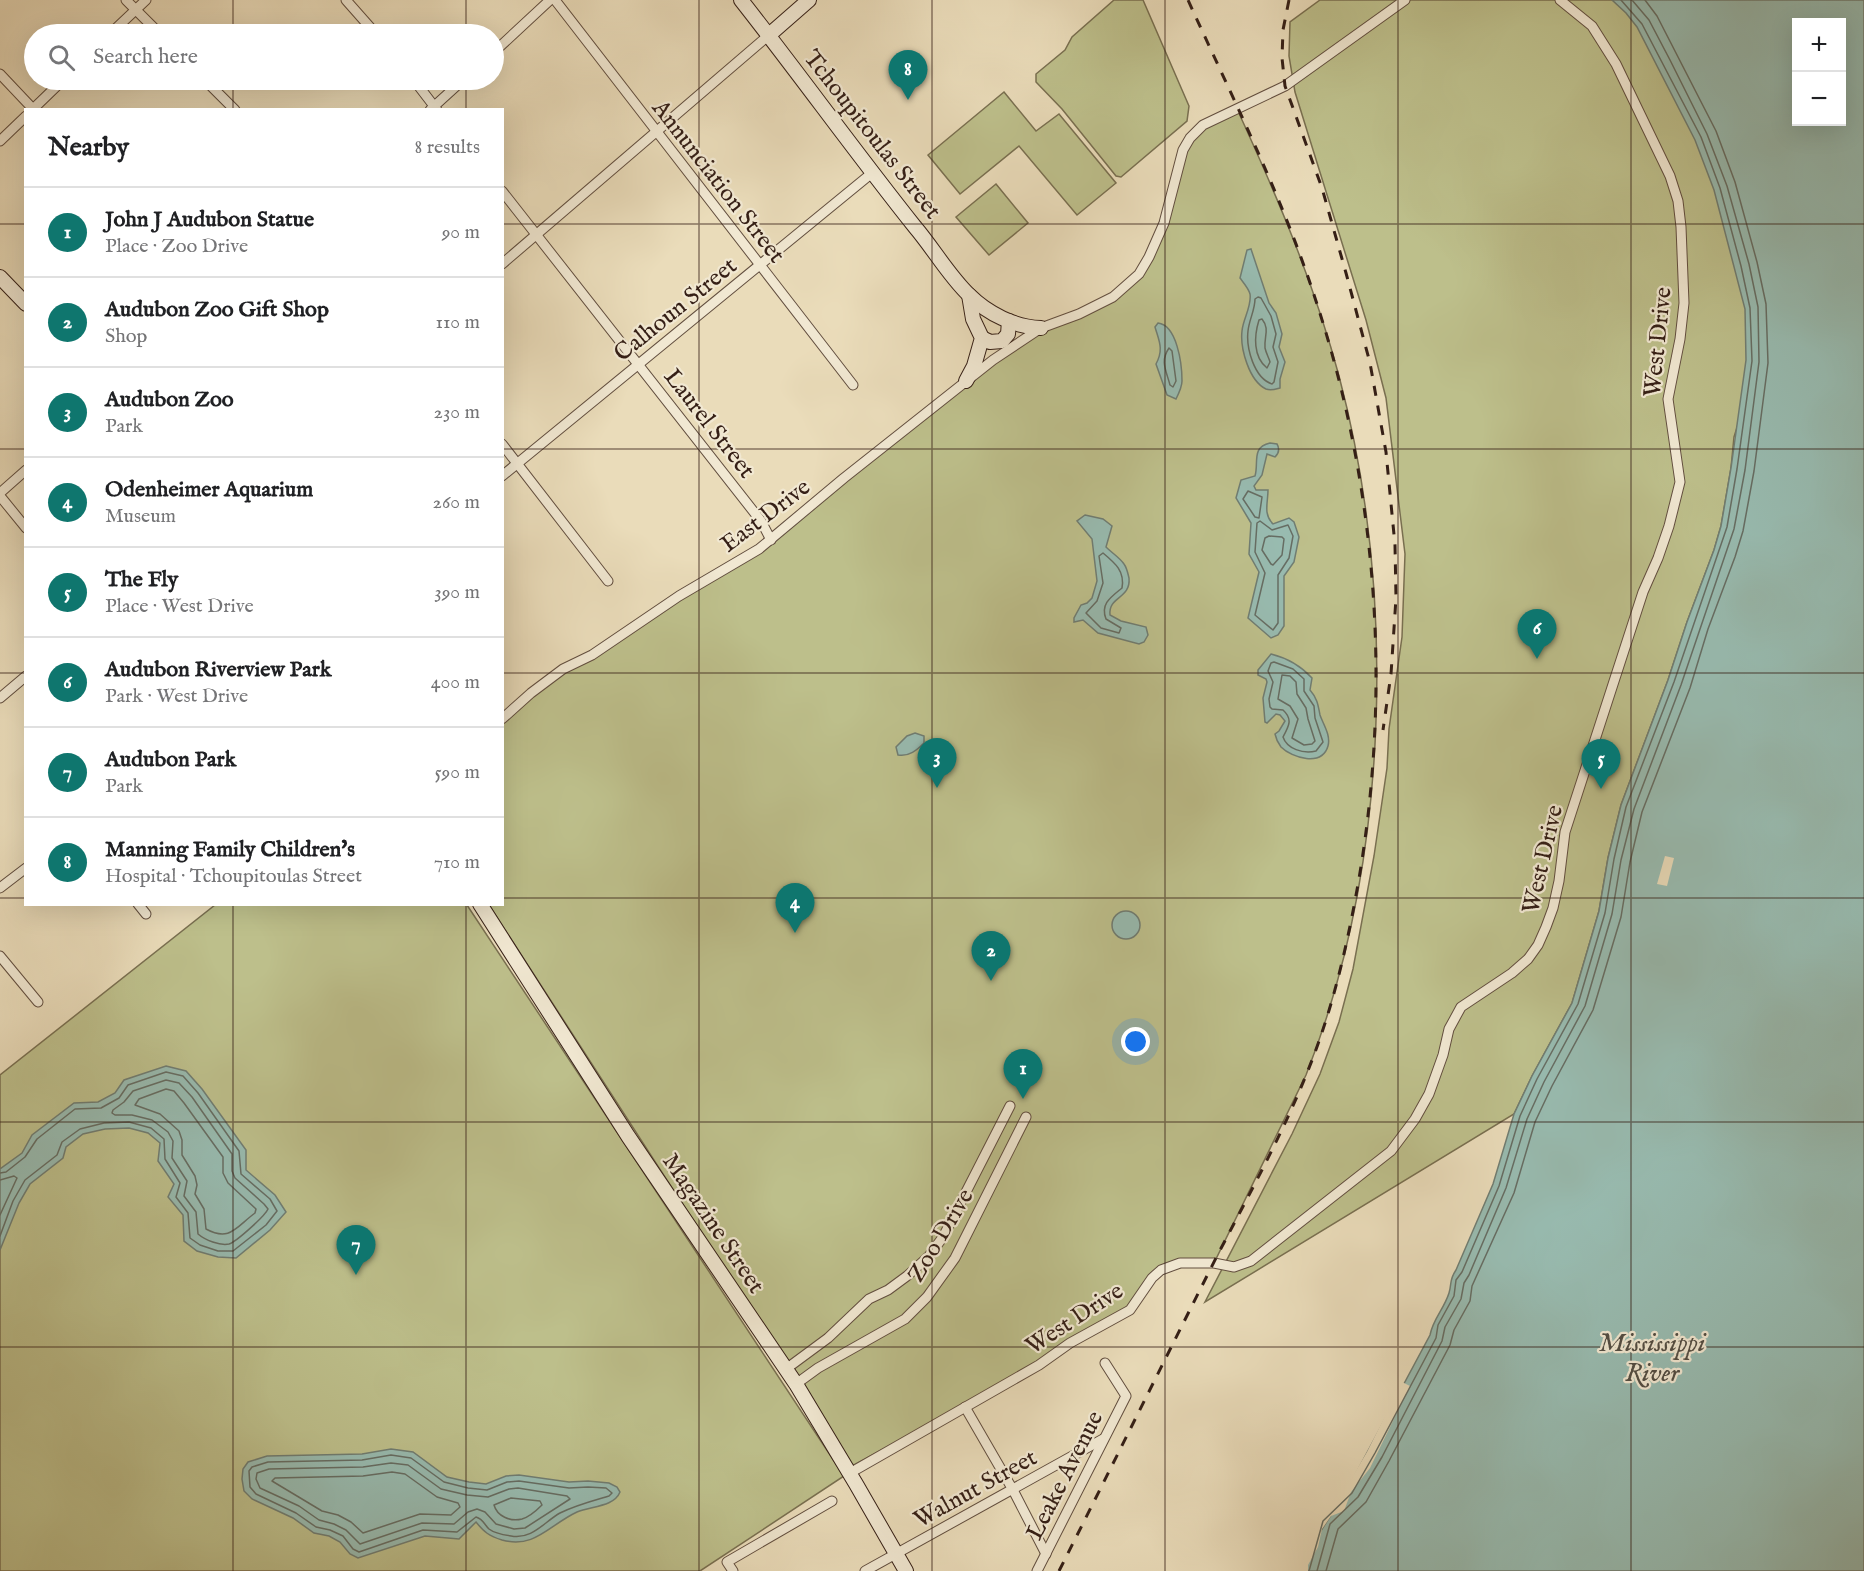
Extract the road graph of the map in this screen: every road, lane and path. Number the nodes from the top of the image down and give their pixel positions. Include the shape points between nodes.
1 (126, 0) edge
2 (146, 0) edge
3 (346, 0) edge
4 (550, 0) edge
5 (555, 0) edge
6 (741, 0) edge
7 (809, 0) edge
8 (1405, 0) edge
9 (1560, 0) edge
10 (136, 10) junction
11 (121, 24) edge
12 (150, 24) edge
13 (367, 24) edge
14 (769, 35) junction
15 (504, 43) edge
16 (0, 74) edge
17 (53, 90) edge
18 (215, 90) edge
19 (421, 90) edge
20 (453, 90) edge
21 (32, 108) edge
22 (34, 108) edge
23 (233, 108) edge
24 (434, 108) edge
25 (24, 118) edge
26 (655, 132) junction
27 (0, 141) edge
28 (872, 173) junction
29 (504, 193) edge
30 (537, 234) junction
31 (504, 262) edge
32 (760, 264) junction
33 (0, 277) edge
34 (969, 295) junction
35 (24, 302) edge
36 (1009, 321) junction
37 (1041, 328) junction
38 (982, 338) junction
39 (639, 363) junction
40 (966, 381) junction
41 (853, 385) dead end
42 (504, 447) edge
43 (517, 463) junction
44 (24, 472) edge
45 (504, 474) edge
46 (0, 494) edge
47 (24, 525) edge
48 (771, 540) junction
49 (608, 581) dead end
50 (24, 678) edge
51 (0, 698) edge
52 (504, 717) edge
53 (24, 870) edge
54 (0, 888) edge
55 (140, 906) edge
56 (481, 906) edge
57 (146, 914) dead end
58 (0, 956) edge
59 (38, 1002) dead end
60 (1010, 1106) dead end
61 (1026, 1117) dead end
62 (1104, 1363) dead end
63 (786, 1369) junction
64 (796, 1384) junction
65 (965, 1407) junction
66 (1103, 1439) junction
67 (850, 1473) junction
68 (1013, 1490) junction
69 (832, 1501) dead end
70 (897, 1554) junction
71 (1046, 1554) junction
72 (733, 1571) edge
73 (865, 1571) edge
74 (906, 1571) edge
75 (1037, 1571) edge

1 - 10 street
2 - 10 street
3 - 13 street
4 - 15 street
5 - 26 street, Annunciation Street
6 - 14 street, Tchoupitoulas Street
7 - 14 street
8 - 37 street, East Drive via 1285,86 1203,125 1183,150 1164,223 1138,274 1113,297
9 - 65 street, West Drive via 1592,26 1616,64 1670,176 1678,201 1684,303 1668,399 1680,482 1676,505 1643,592 1565,832 1553,908 1538,945 1512,973 1461,1007 1449,1029 1429,1094 1391,1151 1251,1261 1234,1267 1197,1263 1161,1270 1130,1310
10 - 11 street
10 - 12 street
14 - 26 street
14 - 28 street, Tchoupitoulas Street
16 - 21 street
17 - 22 street
18 - 23 street
19 - 24 street
20 - 24 street
25 - 27 street
26 - 30 street
26 - 32 street, Annunciation Street
28 - 32 street, Calhoun Street
28 - 34 street, Tchoupitoulas Street
29 - 30 street, Laurel Street
30 - 31 street
30 - 39 street, Laurel Street
32 - 39 street, Calhoun Street
32 - 41 street, Annunciation Street
33 - 35 street
34 - 36 street, Tchoupitoulas Street
34 - 38 street, Tchoupitoulas Street via 973,319
36 - 37 street, Tchoupitoulas Street
36 - 38 street via 1008,333 1002,341
37 - 40 street, East Drive
38 - 40 street
39 - 43 street, Calhoun Street
39 - 48 street, Laurel Street via 761,521
40 - 48 street, East Drive
42 - 43 street
43 - 45 street, Calhoun Street
43 - 49 street
44 - 46 street
46 - 47 street
48 - 52 street, East Drive via 592,655 563,669
50 - 51 street
53 - 54 street
55 - 57 street
56 - 63 street, Magazine Street via 628,1136
58 - 59 street
60 - 63 street, Zoo Drive via 943,1237 929,1256 888,1290 869,1299 828,1338
61 - 64 street, Zoo Drive via 955,1258 927,1297 905,1319
62 - 66 street, Leake Avenue via 1126,1396
63 - 64 street, Magazine Street
64 - 67 street, Magazine Street
65 - 67 street, West Drive
65 - 68 street
66 - 68 street, Walnut Street
66 - 71 street, Leake Avenue
67 - 70 street, Magazine Street
68 - 70 street, Walnut Street
68 - 71 street
69 - 72 street via 727,1562
70 - 73 street, Walnut Street
70 - 74 street, Magazine Street
71 - 75 street, Leake Avenue

